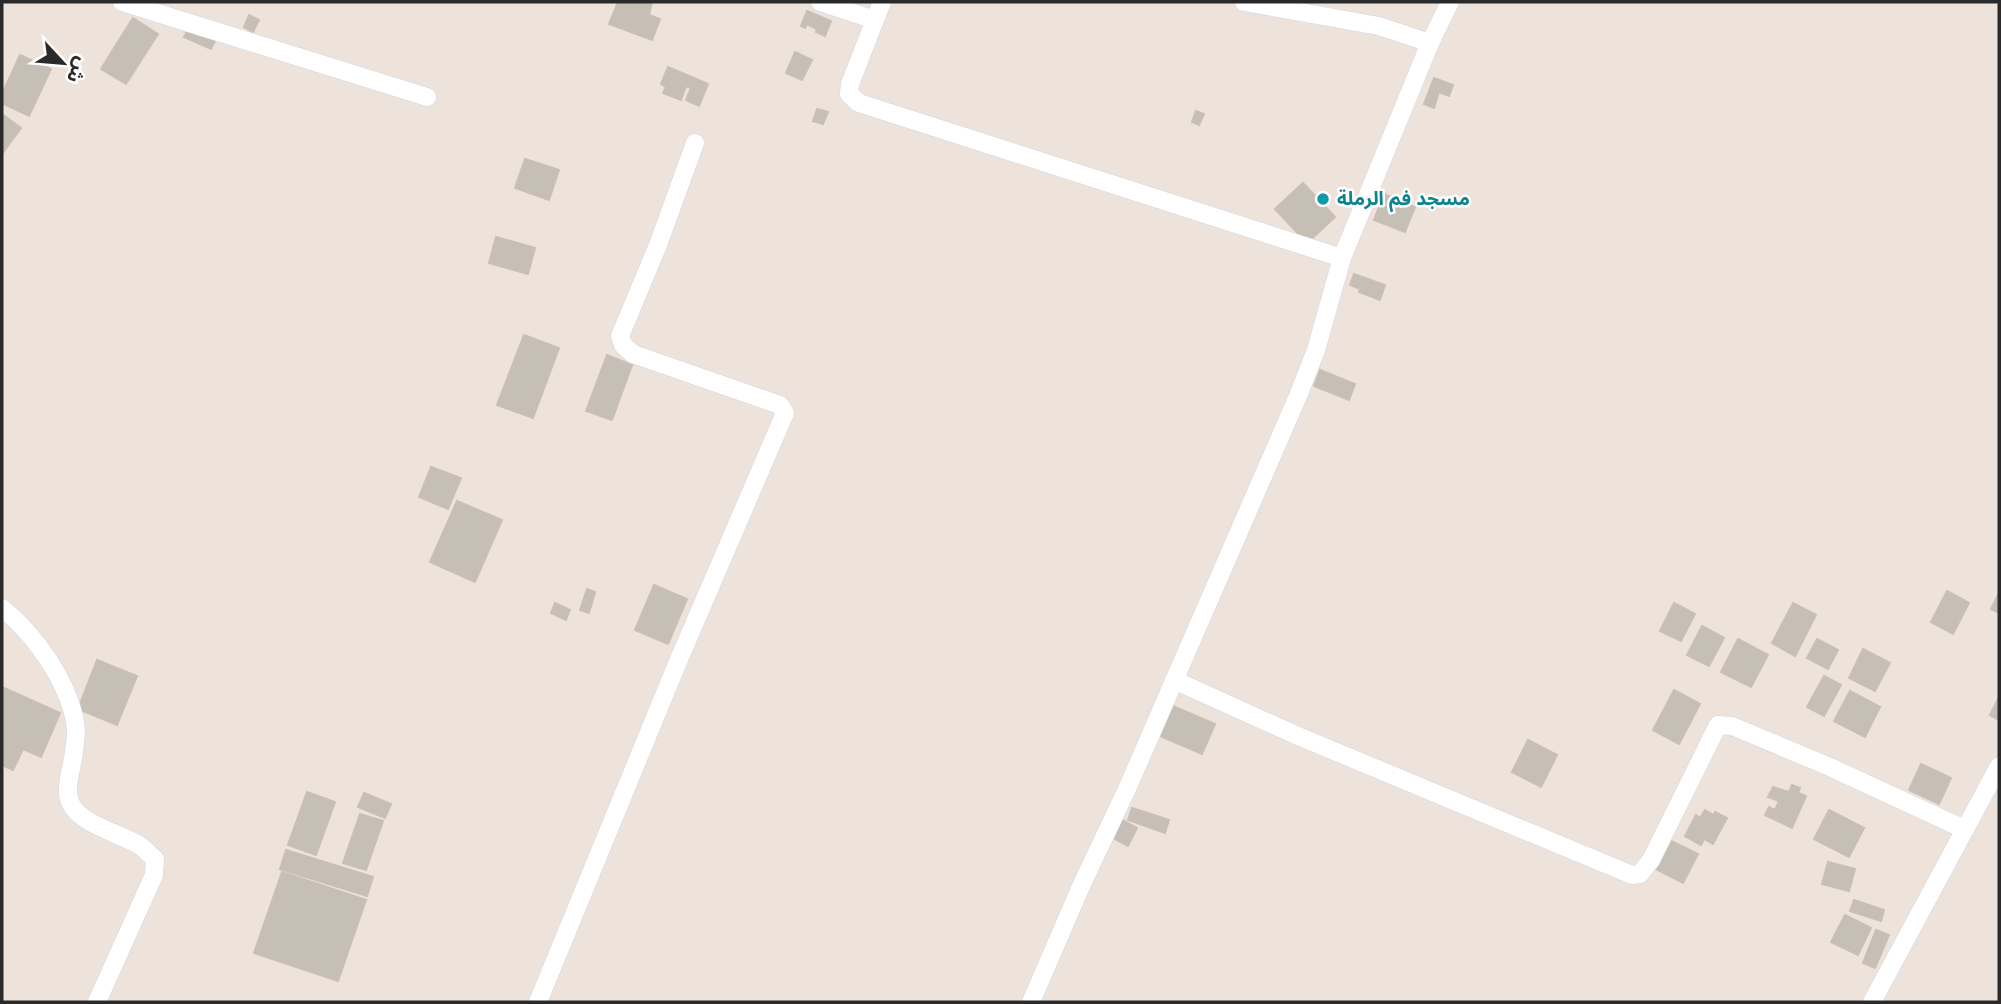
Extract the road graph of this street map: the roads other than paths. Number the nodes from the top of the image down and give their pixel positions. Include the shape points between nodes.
1 (122, 2) edge
2 (820, 2) edge
3 (882, 2) edge
4 (1244, 2) edge
5 (1450, 2) edge
6 (875, 20) junction
7 (1430, 43) junction
8 (427, 97) dead end
9 (695, 143) dead end
10 (1342, 258) junction
11 (2, 608) edge
12 (1174, 680) junction
13 (1999, 766) edge
14 (1964, 829) junction
15 (97, 1002) edge
16 (538, 1002) edge
17 (1031, 1002) edge
18 (1872, 1002) edge

1 - 8 street
2 - 6 street
3 - 6 street
4 - 7 street via 1379,26
5 - 7 street
6 - 10 street via 850,84 849,94 859,103
7 - 10 street
9 - 16 street via 620,336 633,354 780,405 785,414
10 - 12 street via 1316,350
11 - 15 street via 35,641 68,698 76,729 68,791 71,806 155,859 154,875
12 - 14 street via 1632,875 1640,874 1651,860 1718,725 1732,726 1830,767
12 - 17 street
13 - 14 street
14 - 18 street

